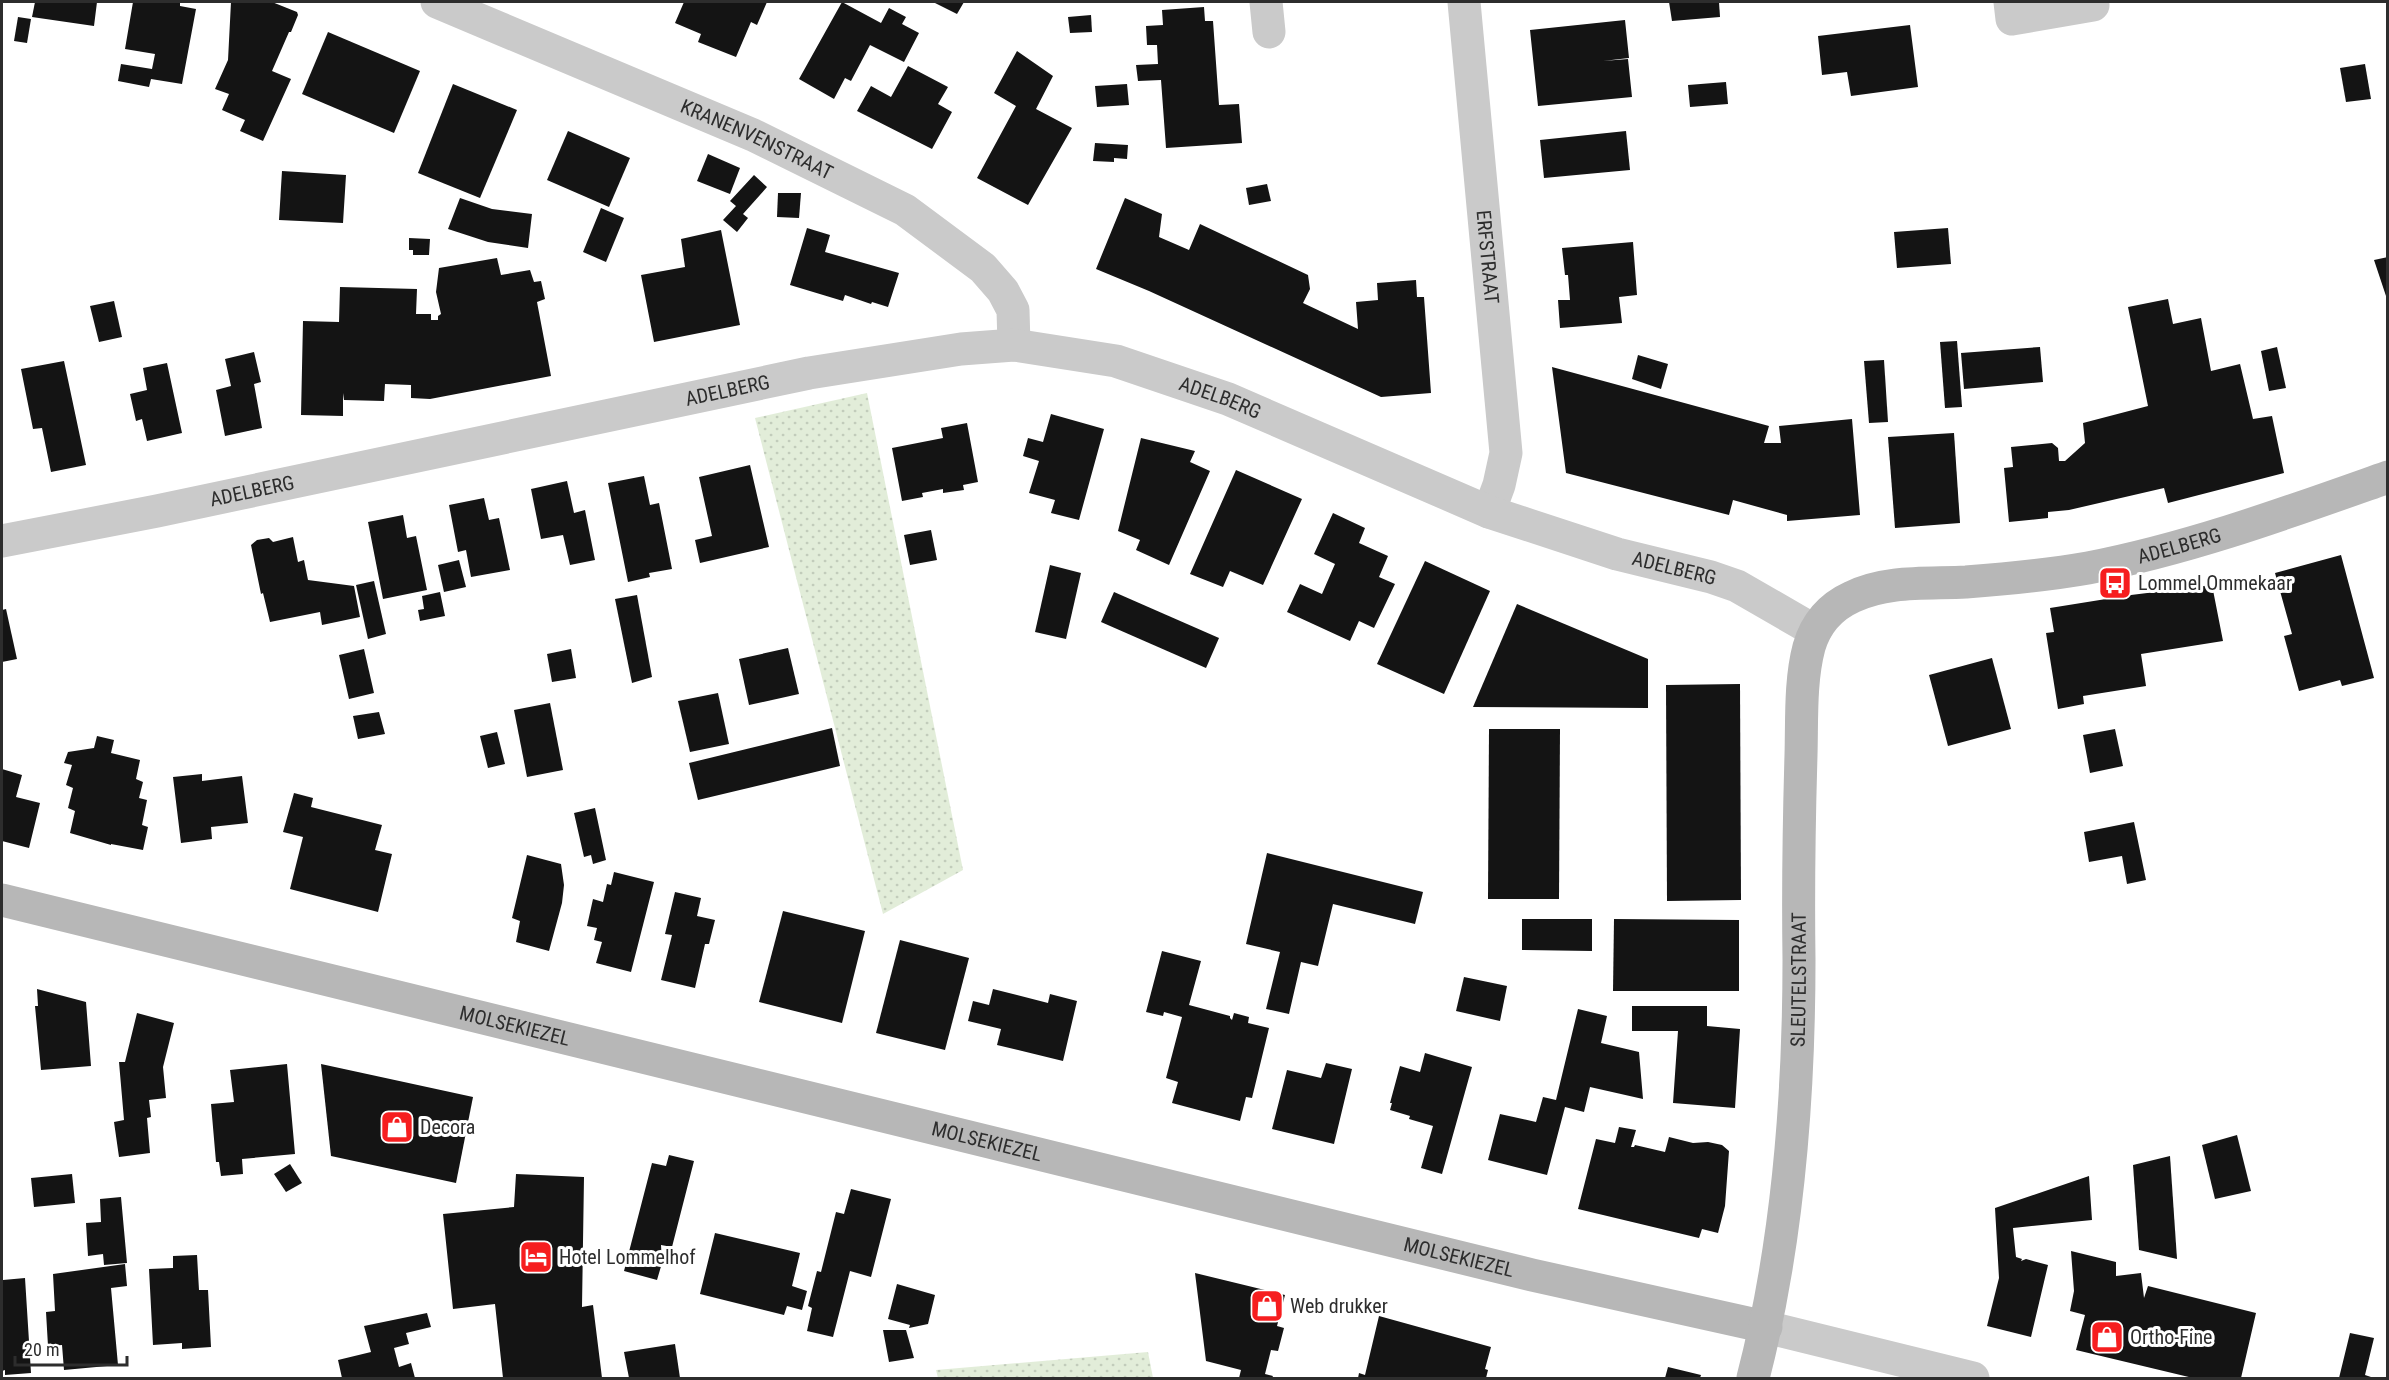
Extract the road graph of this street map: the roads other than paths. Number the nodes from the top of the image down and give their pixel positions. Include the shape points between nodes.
1 (437, 2) edge
2 (1464, 2) edge
3 (2010, 2) edge
4 (2100, 3) edge
5 (1014, 345) junction
6 (2388, 477) edge
7 (1489, 512) junction
8 (2, 541) edge
9 (1815, 631) junction
10 (2, 900) edge
11 (1766, 1327) junction
12 (1753, 1378) edge
13 (1973, 1378) edge

1 - 5 street, KRANENVENSTRAAT via 753,135 905,210 984,268 1003,291 1013,310
2 - 7 street, ERFSTRAAT via 1506,453
3 - 4 street via 2012,19
5 - 7 street, ADELBERG via 1116,361 1228,399
5 - 8 street, ADELBERG via 962,349 809,373
6 - 9 main road, ADELBERG via 2242,529 2087,568 1869,590 1825,614
7 - 9 street, ADELBERG via 1617,554 1737,586
9 - 11 main road, SLEUTELSTRAAT via 1809,646 1802,710 1793,1126 1777,1273
10 - 11 main road, MOLSEKIEZEL via 1532,1275
11 - 12 main road, SLEUTELSTRAAT
11 - 13 street, MOLSEKIEZEL

